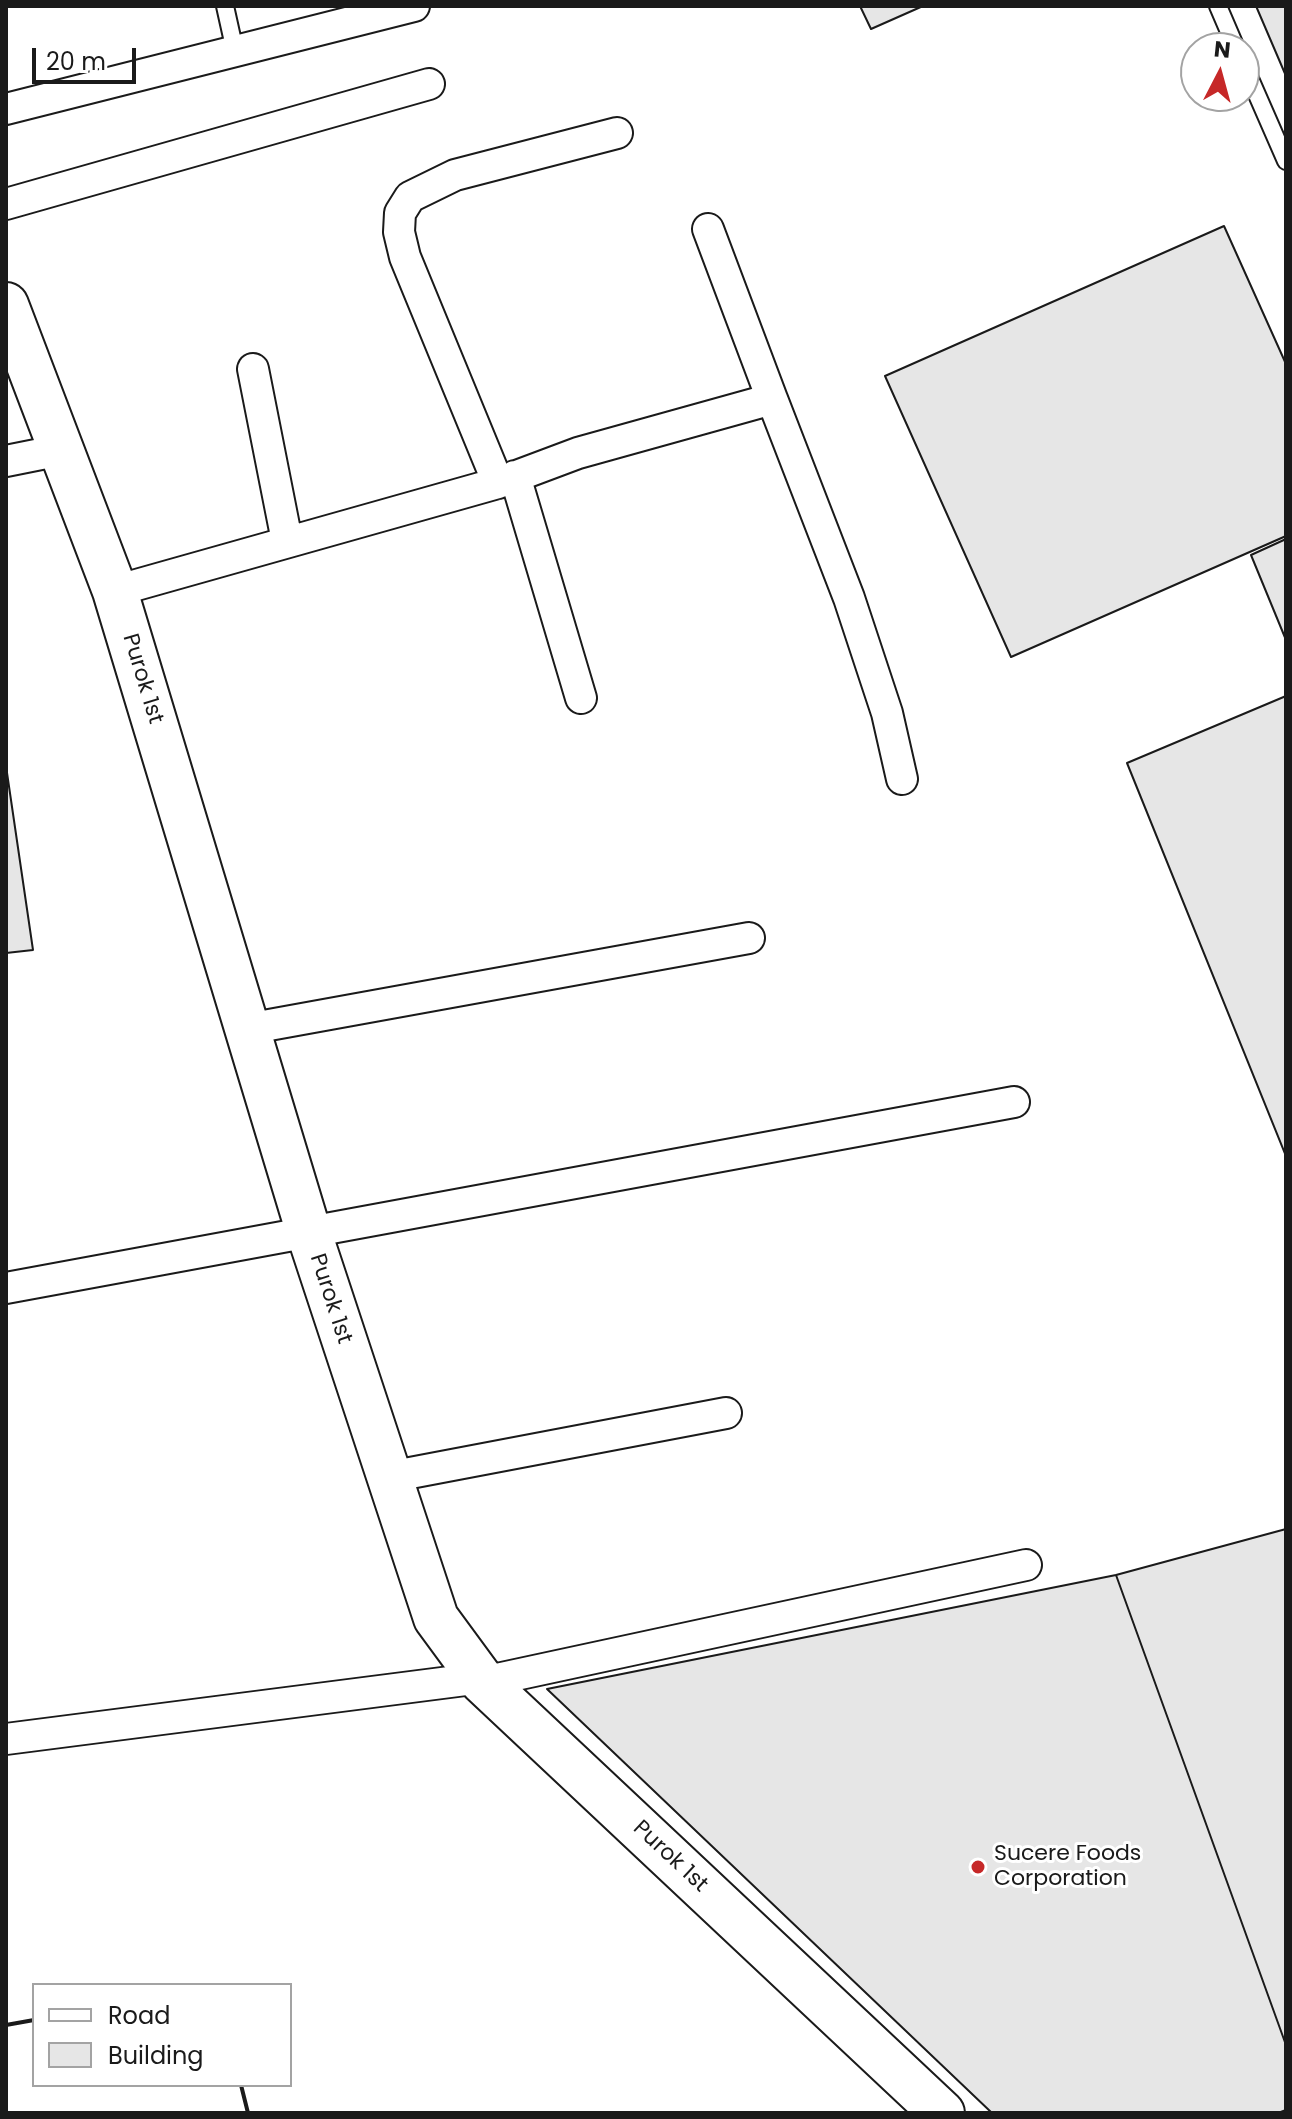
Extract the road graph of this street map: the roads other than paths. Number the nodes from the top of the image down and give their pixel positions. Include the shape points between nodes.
1 (225, 6) edge
2 (414, 6) edge
3 (1218, 6) edge
4 (1229, 32) edge
5 (235, 51) junction
6 (429, 84) dead end
7 (1260, 102) edge
8 (6, 109) edge
9 (617, 133) dead end
10 (1286, 161) edge
11 (6, 204) edge
12 (708, 229) dead end
13 (6, 305) edge
14 (253, 369) dead end
15 (772, 399) junction
16 (61, 450) junction
17 (6, 461) edge
18 (506, 480) junction
19 (287, 541) junction
20 (115, 591) junction
21 (581, 698) dead end
22 (902, 779) dead end
23 (749, 938) dead end
24 (247, 1029) junction
25 (1014, 1102) dead end
26 (308, 1230) junction
27 (6, 1288) edge
28 (726, 1413) dead end
29 (389, 1477) junction
30 (1026, 1565) dead end
31 (482, 1680) junction
32 (6, 1739) edge
33 (942, 2113) edge

1 - 5 lane
2 - 5 street
3 - 4 lane
5 - 8 street
6 - 11 street
7 - 10 lane
9 - 18 street via 455,175 410,197 400,213 405,257
12 - 15 street
13 - 16 street, Purok 1st
14 - 19 street
15 - 18 street via 578,453
15 - 22 street via 849,598 887,713
16 - 17 street
16 - 20 street, Purok 1st
18 - 19 street
18 - 21 street
19 - 20 street
20 - 24 street, Purok 1st
23 - 24 street
24 - 26 street, Purok 1st
25 - 26 street
26 - 27 street
26 - 29 street, Purok 1st
28 - 29 street
29 - 31 street, Purok 1st via 436,1618
30 - 31 street
31 - 32 street
31 - 33 street, Purok 1st

